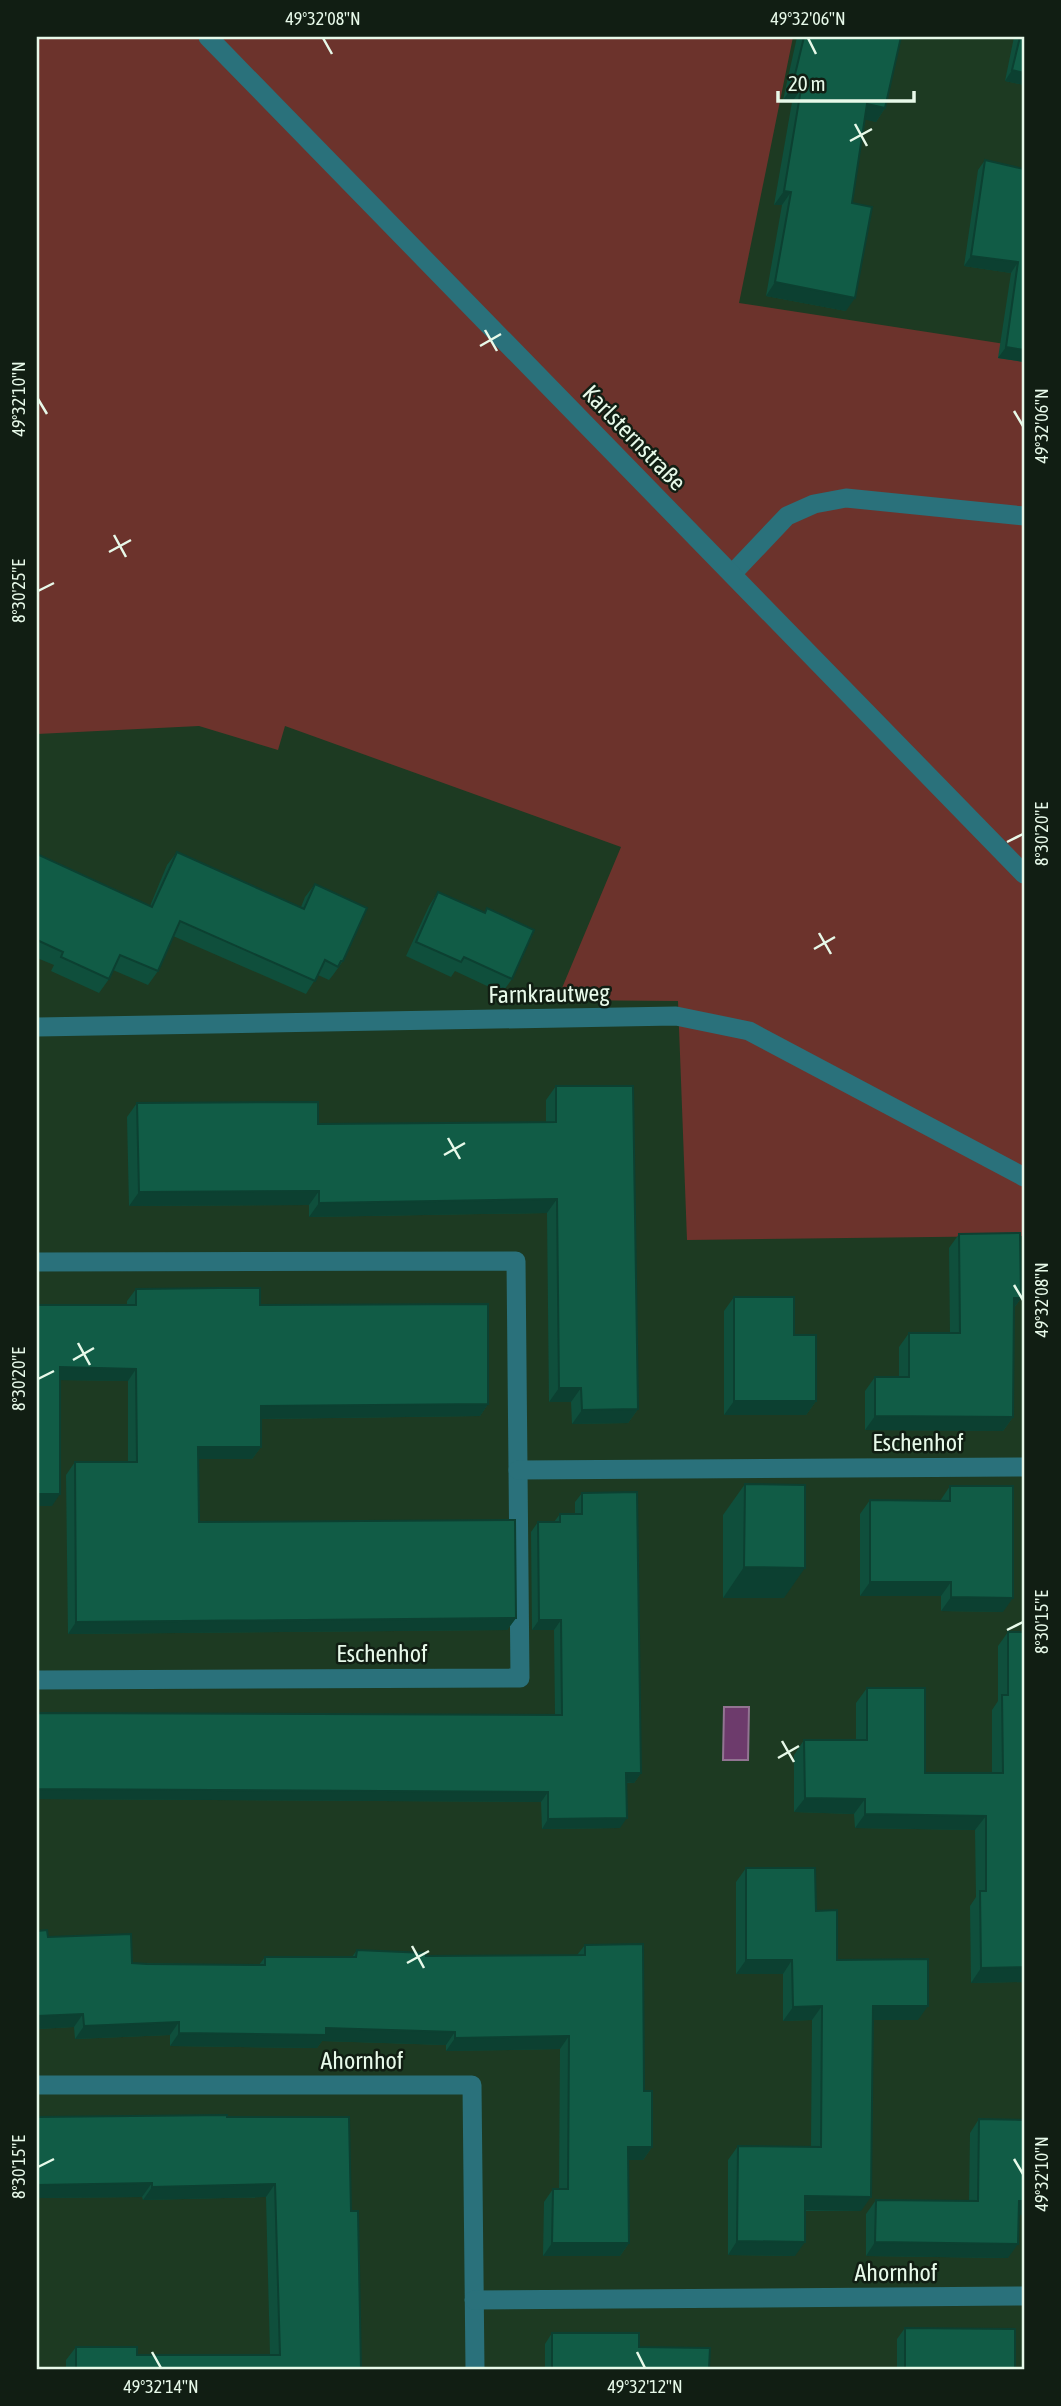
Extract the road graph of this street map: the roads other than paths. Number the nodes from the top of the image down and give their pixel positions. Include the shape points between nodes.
1 (208, 37) edge
2 (1024, 516) edge
3 (732, 573) junction
4 (1024, 874) edge
5 (37, 1027) edge
6 (1024, 1177) edge
7 (37, 1262) edge
8 (1024, 1467) edge
9 (518, 1471) junction
10 (37, 1680) edge
11 (37, 2084) edge
12 (1024, 2296) edge
13 (474, 2300) junction
14 (475, 2369) edge

1 - 3 street, Karlsternstraße
2 - 3 street via 830,500 787,516
3 - 4 street, Karlsternstraße
5 - 6 street, Farnkrautweg via 676,1016 749,1031
7 - 9 street, Eschenhof via 516,1261
8 - 9 street, Eschenhof
9 - 10 street, Eschenhof via 520,1678
11 - 13 street, Ahornhof via 472,2085
12 - 13 street, Ahornhof
13 - 14 street, Ahornhof

